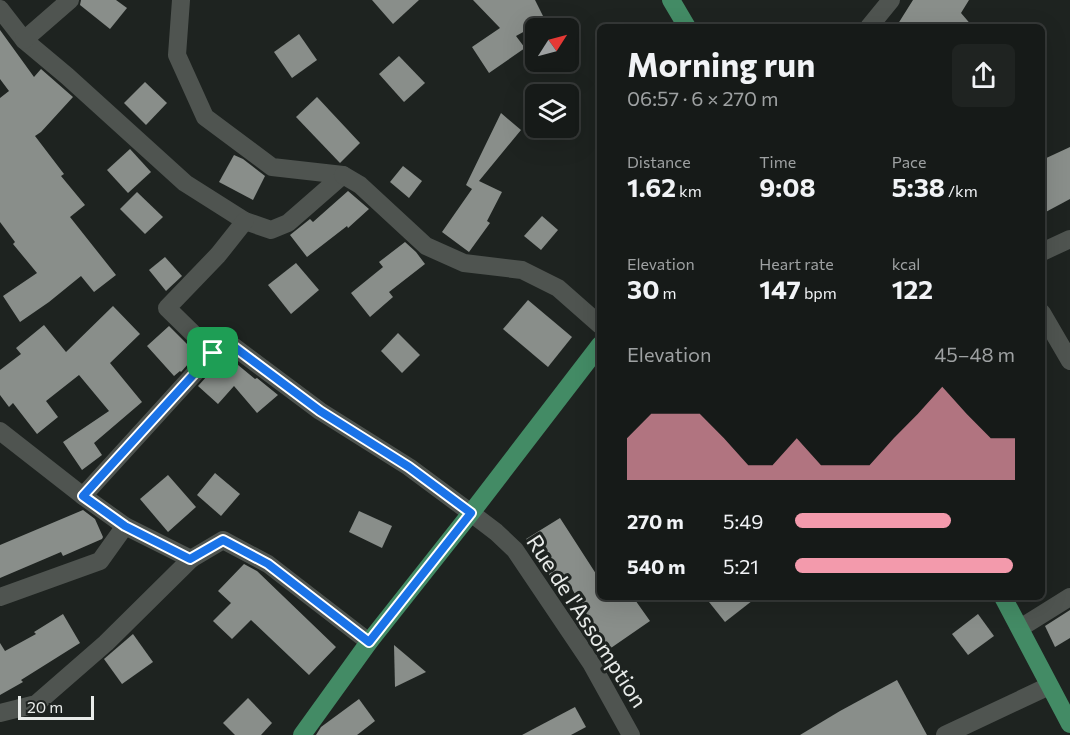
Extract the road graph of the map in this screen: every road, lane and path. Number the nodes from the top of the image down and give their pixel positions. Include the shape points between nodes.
1 (70, 0) edge
2 (182, 0) edge
3 (671, 0) edge
4 (891, 0) edge
5 (0, 9) edge
6 (685, 24) edge
7 (871, 24) edge
8 (24, 40) junction
9 (343, 175) junction
10 (245, 221) junction
11 (1070, 239) edge
12 (1045, 251) edge
13 (1045, 318) edge
14 (597, 322) edge
15 (219, 346) junction
16 (597, 349) edge
17 (1070, 361) edge
18 (0, 431) edge
19 (83, 496) junction
20 (471, 513) junction
21 (125, 526) junction
22 (190, 559) junction
23 (0, 597) edge
24 (1070, 597) edge
25 (1005, 600) edge
26 (1020, 628) junction
27 (369, 642) junction
28 (1049, 686) junction
29 (0, 712) edge
30 (1070, 724) edge
31 (302, 735) edge
32 (632, 735) edge
33 (945, 735) edge

1 - 8 street
2 - 9 street via 177,55 205,117 272,167
3 - 6 main road
4 - 7 street
5 - 8 street
8 - 10 street via 185,183
9 - 10 street via 288,223 271,230
9 - 14 street via 360,185 426,246 464,263 522,270 558,288
10 - 15 street, Rue de l'Assomption via 167,308
11 - 12 street
13 - 17 street
15 - 19 street
15 - 20 street, Rue de l'Assomption via 409,467
16 - 20 main road
18 - 19 street
19 - 21 street
20 - 27 main road
20 - 32 street, Rue de l'Assomption via 515,550 591,663
21 - 22 street
21 - 23 street via 100,561
22 - 27 street via 223,540 268,564
22 - 29 street via 106,643 36,704
24 - 26 street
25 - 26 main road
26 - 28 main road
27 - 31 main road
28 - 30 main road
28 - 33 street

